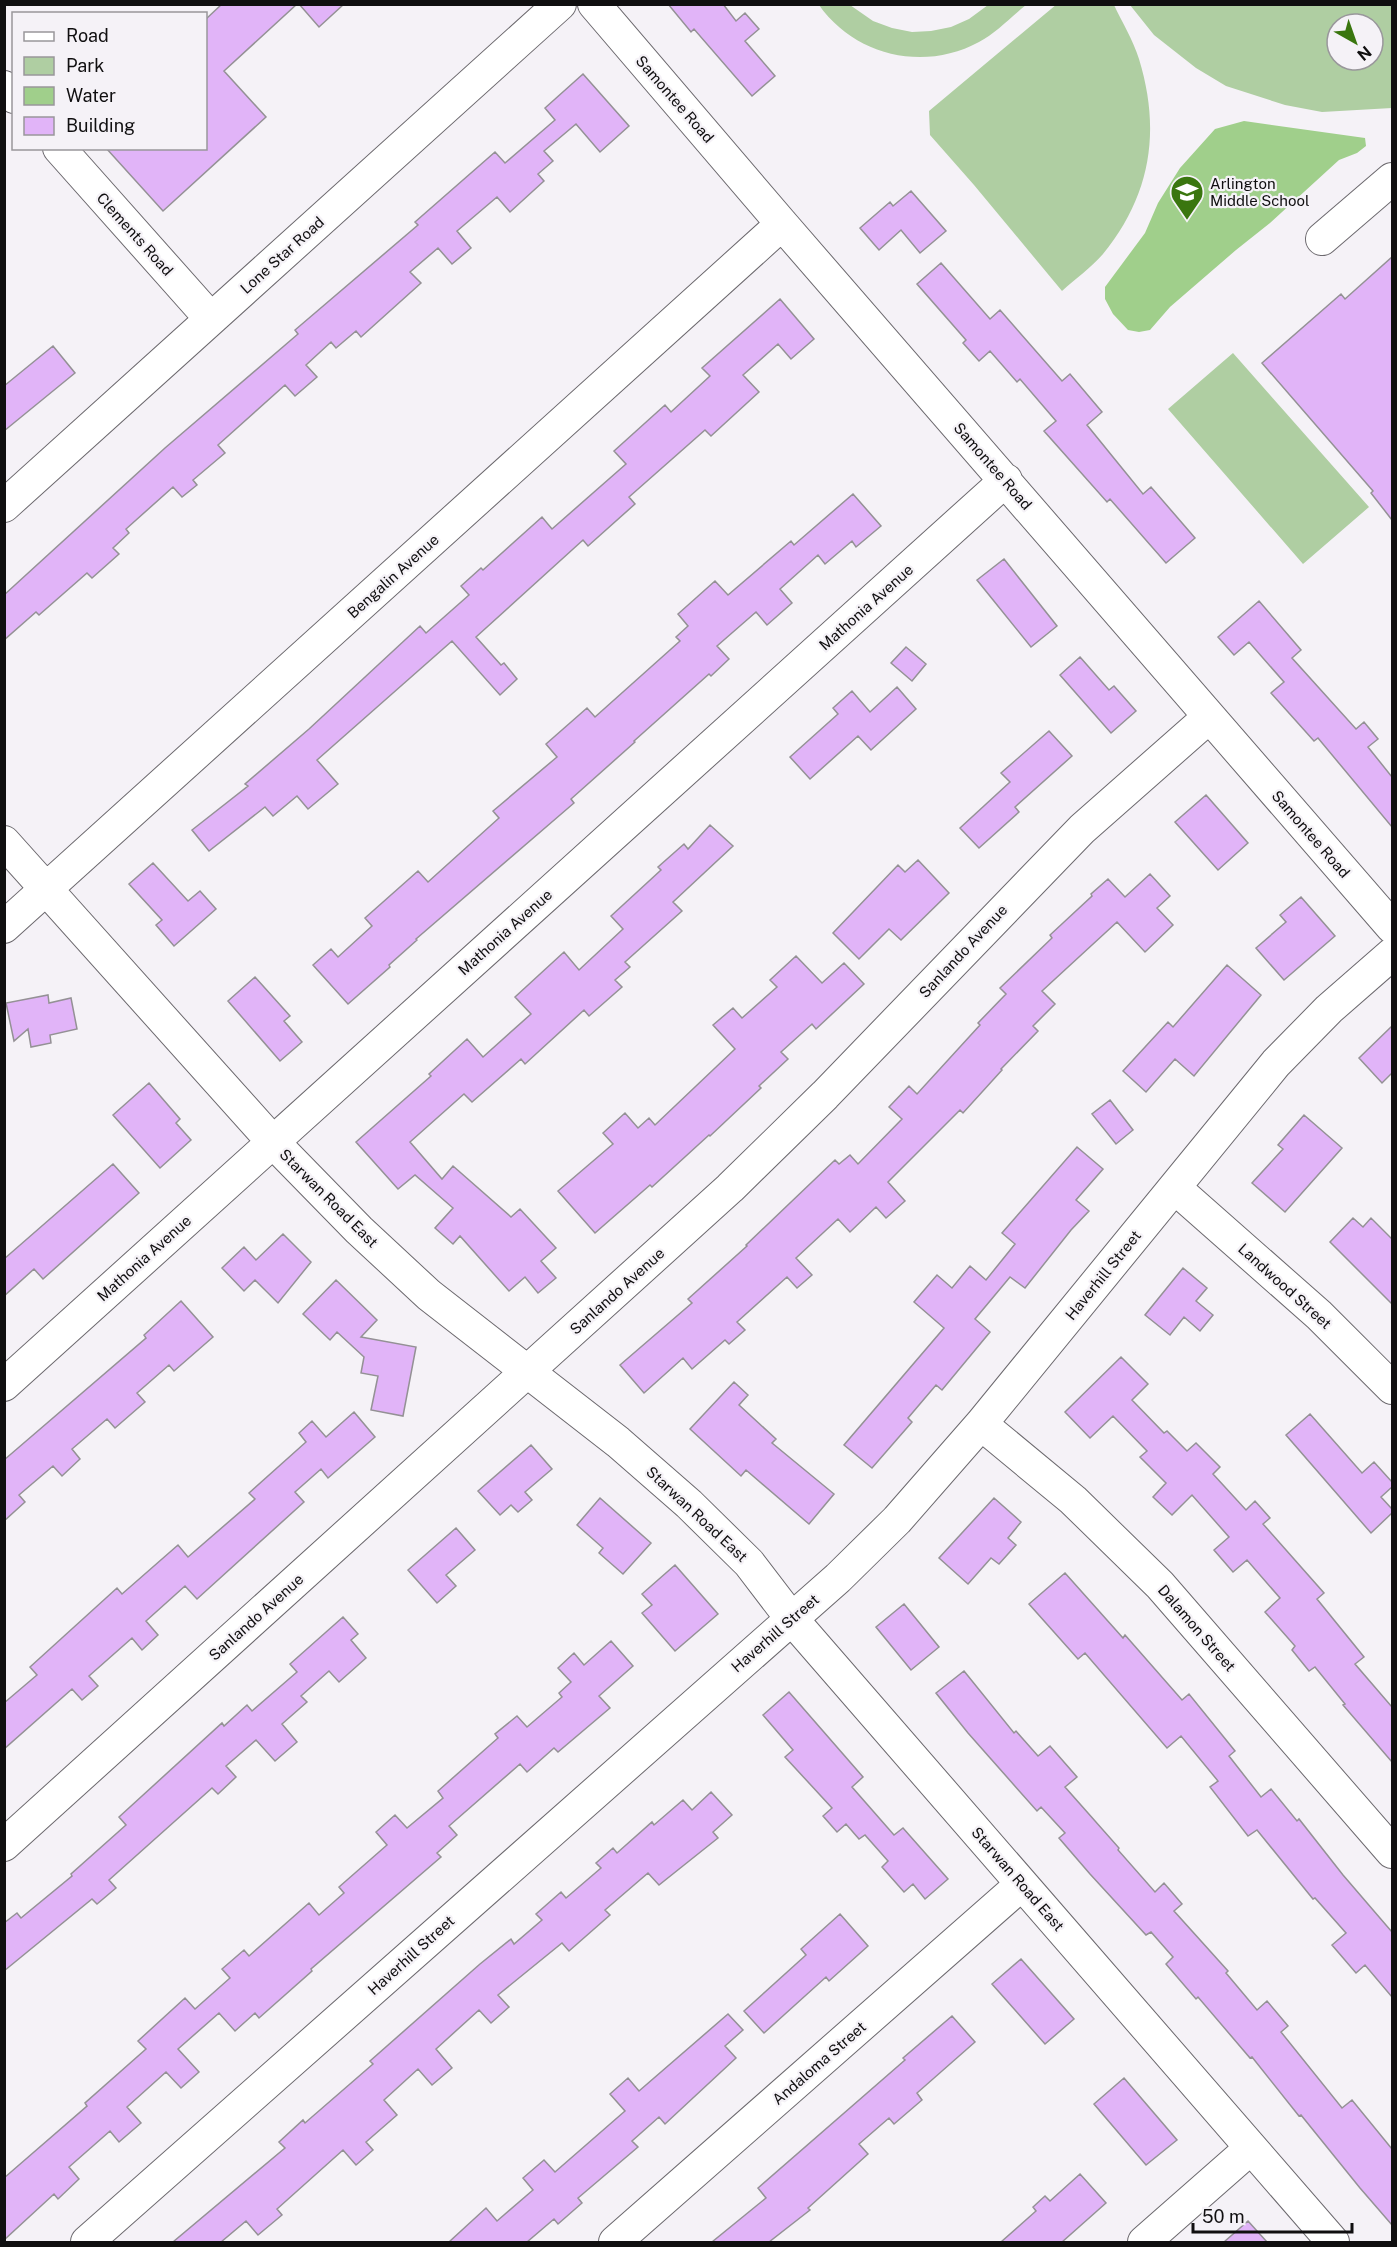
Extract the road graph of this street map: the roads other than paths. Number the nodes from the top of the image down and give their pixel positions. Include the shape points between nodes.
1 (560, 4) edge
2 (594, 4) edge
3 (61, 150) edge
4 (1392, 179) edge
5 (782, 224) junction
6 (1322, 239) dead end
7 (211, 319) junction
8 (1006, 480) junction
9 (4, 506) edge
10 (1209, 717) junction
11 (4, 842) edge
12 (46, 889) junction
13 (4, 927) edge
14 (1392, 927) edge
15 (1392, 954) edge
16 (273, 1142) junction
17 (1175, 1188) junction
18 (528, 1372) junction
19 (4, 1384) edge
20 (1392, 1388) edge
21 (981, 1424) junction
22 (791, 1618) junction
23 (4, 1845) edge
24 (1392, 1852) edge
25 (1022, 1884) junction
26 (1251, 2148) junction
27 (87, 2242) edge
28 (615, 2242) edge
29 (1144, 2242) edge
30 (1333, 2242) edge

1 - 7 street, Lone Star Road
2 - 5 street, Samontee Road
3 - 7 street, Clements Road
4 - 6 street
5 - 8 street, Samontee Road
5 - 12 street, Bengalin Avenue
7 - 9 street, Lone Star Road
8 - 10 street, Samontee Road
8 - 16 street, Mathonia Avenue
10 - 14 street, Samontee Road
10 - 18 street, Sanlando Avenue via 1082,829 730,1188
11 - 12 street, Starwan Road East
12 - 13 street, Bengalin Avenue
12 - 16 street, Starwan Road East
15 - 17 street, Haverhill Street via 1329,1009 1276,1063
16 - 18 street, Starwan Road East via 429,1295
16 - 19 street, Mathonia Avenue
17 - 20 street, Landwood Street via 1319,1315
17 - 21 street, Haverhill Street
18 - 22 street, Starwan Road East via 689,1504 749,1563
18 - 23 street, Sanlando Avenue
21 - 22 street, Haverhill Street via 897,1520
21 - 24 street, Dalamon Street via 1073,1500 1160,1585
22 - 25 street, Starwan Road East
22 - 27 street, Haverhill Street
25 - 26 street, Starwan Road East
25 - 28 street, Andaloma Street
26 - 29 street
26 - 30 street, Starwan Road East

